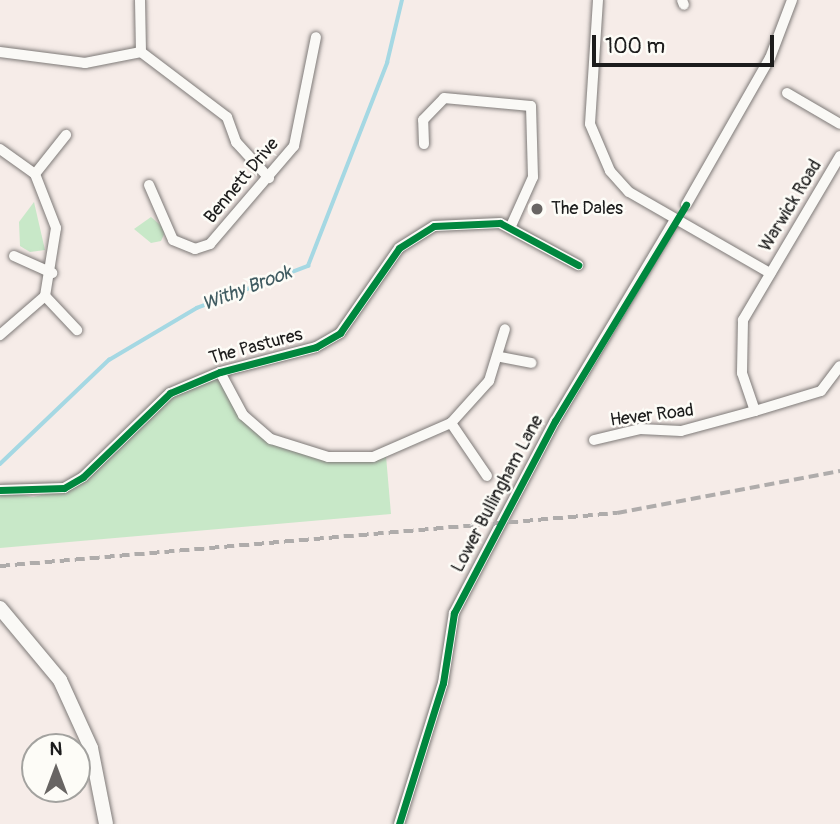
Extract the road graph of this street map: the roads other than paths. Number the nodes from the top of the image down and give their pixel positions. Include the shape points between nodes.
1 (140, 0) edge
2 (598, 0) edge
3 (792, 0) edge
4 (316, 37) dead end
5 (141, 51) junction
6 (0, 52) edge
7 (788, 93) dead end
8 (840, 124) edge
9 (66, 135) dead end
10 (424, 144) dead end
11 (0, 149) edge
12 (840, 156) edge
13 (35, 174) junction
14 (269, 178) junction
15 (149, 186) dead end
16 (686, 205) dead end
17 (674, 221) junction
18 (511, 226) junction
19 (14, 256) dead end
20 (578, 265) dead end
21 (52, 273) junction
22 (770, 273) junction
23 (45, 296) junction
24 (505, 329) dead end
25 (77, 330) dead end
26 (0, 335) edge
27 (500, 357) junction
28 (531, 363) dead end
29 (220, 372) junction
30 (838, 372) edge
31 (755, 411) junction
32 (451, 423) junction
33 (594, 440) dead end
34 (487, 476) dead end
35 (0, 490) edge
36 (0, 608) edge
37 (106, 824) edge
38 (399, 824) edge

1 - 5 street
2 - 17 street via 588,96 597,149 629,192
3 - 16 street via 770,58
4 - 14 street, Bennett Drive via 294,146
5 - 6 street via 116,62 85,63
5 - 14 street via 227,117 236,142
7 - 8 street
9 - 13 street
10 - 18 street via 424,120 444,98 531,106 533,177
11 - 13 street
12 - 22 street, Warwick Road
13 - 21 street via 56,228
14 - 15 street, Bennett Drive via 210,244 195,249 173,240
17 - 22 street
17 - 38 street, Lower Bullingham Lane via 548,432 454,613 443,683
18 - 20 street, The Pastures
18 - 29 street, The Pastures via 460,220 414,235 340,333 316,347
19 - 21 street
21 - 23 street
22 - 31 street via 743,320 742,373
23 - 25 street
23 - 26 street
24 - 27 street
27 - 28 street
27 - 32 street via 489,382
29 - 32 street via 257,429 296,450 328,457 398,451
29 - 35 street, The Pastures via 170,393 83,477 43,492
30 - 31 street, Hever Road via 821,391
31 - 33 street, Hever Road via 681,431 640,429
32 - 34 street
36 - 37 street via 60,680 91,748

